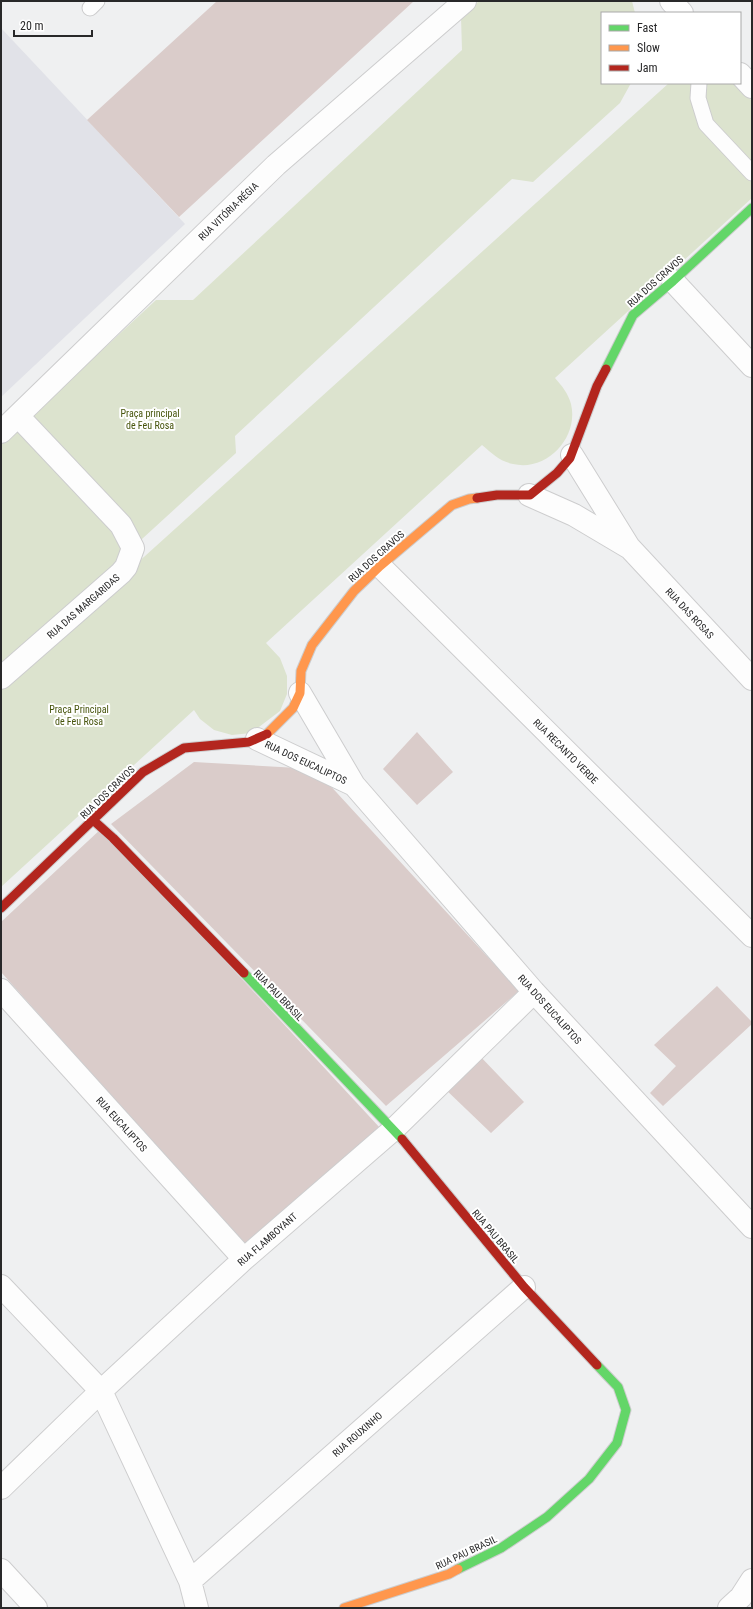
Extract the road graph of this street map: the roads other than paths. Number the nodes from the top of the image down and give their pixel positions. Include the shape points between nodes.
1 (465, 1) edge
2 (671, 1) edge
3 (681, 12) edge
4 (741, 75) edge
5 (699, 84) edge
6 (752, 87) edge
7 (752, 173) edge
8 (752, 208) edge
9 (673, 281) junction
10 (752, 366) edge
11 (18, 416) junction
12 (1, 432) edge
13 (572, 454) junction
14 (529, 494) junction
15 (629, 547) junction
16 (380, 566) junction
17 (1, 678) edge
18 (752, 679) edge
19 (300, 693) junction
20 (257, 739) junction
21 (354, 785) junction
22 (93, 820) junction
23 (1, 908) edge
24 (752, 936) edge
25 (1, 990) edge
26 (534, 992) junction
27 (394, 1129) junction
28 (752, 1227) edge
29 (244, 1259) junction
30 (1, 1286) edge
31 (524, 1287) junction
32 (101, 1392) junction
33 (1, 1488) edge
34 (1, 1570) edge
35 (752, 1580) edge
36 (190, 1581) junction
37 (36, 1608) edge
38 (197, 1608) edge
39 (344, 1608) edge
40 (729, 1608) edge

1 - 11 street, RUA VITÓRIA-RÉGIA via 276,165
2 - 3 street
4 - 6 street
5 - 7 lane via 698,98 706,124
8 - 9 street, RUA DOS CRAVOS
9 - 10 street
9 - 13 street, RUA DOS CRAVOS via 633,316 597,386
11 - 12 street, RUA VITÓRIA-RÉGIA
11 - 17 street, RUA DAS MARGARIDAS via 121,525 133,548 121,573
13 - 14 street, RUA DOS CRAVOS via 557,473
13 - 15 street, RUA DAS ROSAS
14 - 15 street, RUA DAS ROSAS via 574,515
14 - 16 street, RUA DOS CRAVOS via 497,494 452,505
15 - 18 street, RUA DAS ROSAS
16 - 19 street, RUA DOS CRAVOS via 354,591 312,645 301,671
16 - 24 street, RUA RECANTO VERDE
19 - 20 street, RUA DOS CRAVOS via 293,708 282,720 266,735
19 - 21 street, RUA DOS EUCALIPTOS
20 - 21 street, RUA DOS EUCALIPTOS
20 - 22 street, RUA DOS CRAVOS via 184,748 143,772
21 - 26 street, RUA DOS EUCALIPTOS
22 - 23 street, RUA DOS CRAVOS
22 - 27 street, RUA PAU BRASIL
25 - 29 street, RUA EUCALIPTOS
26 - 27 street, RUA FLAMBOYANT
26 - 28 street, RUA DOS EUCALIPTOS
27 - 29 street, RUA FLAMBOYANT
27 - 31 street, RUA PAU BRASIL
29 - 32 street, RUA FLAMBOYANT
30 - 32 street
31 - 36 street, RUA ROUXINHO
31 - 39 street, RUA PAU BRASIL via 618,1387 626,1410 617,1443 589,1479 547,1517 501,1548 449,1574
32 - 33 street, RUA FLAMBOYANT
32 - 36 street
34 - 37 street
35 - 40 street via 741,1597
36 - 38 street

